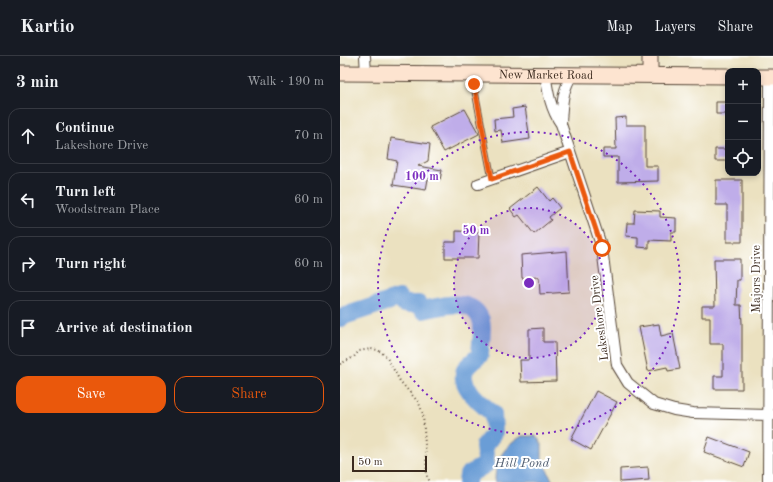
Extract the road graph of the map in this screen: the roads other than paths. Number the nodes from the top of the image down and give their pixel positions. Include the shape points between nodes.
1 (365, 56) edge
2 (650, 56) edge
3 (340, 73) edge
4 (545, 73) junction
5 (366, 74) junction
6 (472, 74) junction
7 (573, 74) junction
8 (650, 74) junction
9 (725, 76) edge
10 (767, 77) edge
11 (561, 124) junction
12 (570, 152) junction
13 (492, 179) junction
14 (478, 184) dead end
15 (770, 415) edge
16 (768, 482) edge

1 - 5 street
2 - 8 street
3 - 5 street, New Market Road
4 - 6 street, New Market Road
4 - 7 street, New Market Road
4 - 11 street, Lakeshore Drive via 549,101 553,113
5 - 6 street, New Market Road
6 - 13 lane
7 - 8 street, New Market Road
7 - 11 street, Lakeshore Drive via 566,83
8 - 9 street, New Market Road
10 - 15 street, Majors Drive
11 - 12 street, Lakeshore Drive
12 - 13 street
12 - 15 street, Lakeshore Drive via 602,248 617,365 628,383 654,404 674,410 692,413
13 - 14 street
15 - 16 street, Majors Drive

